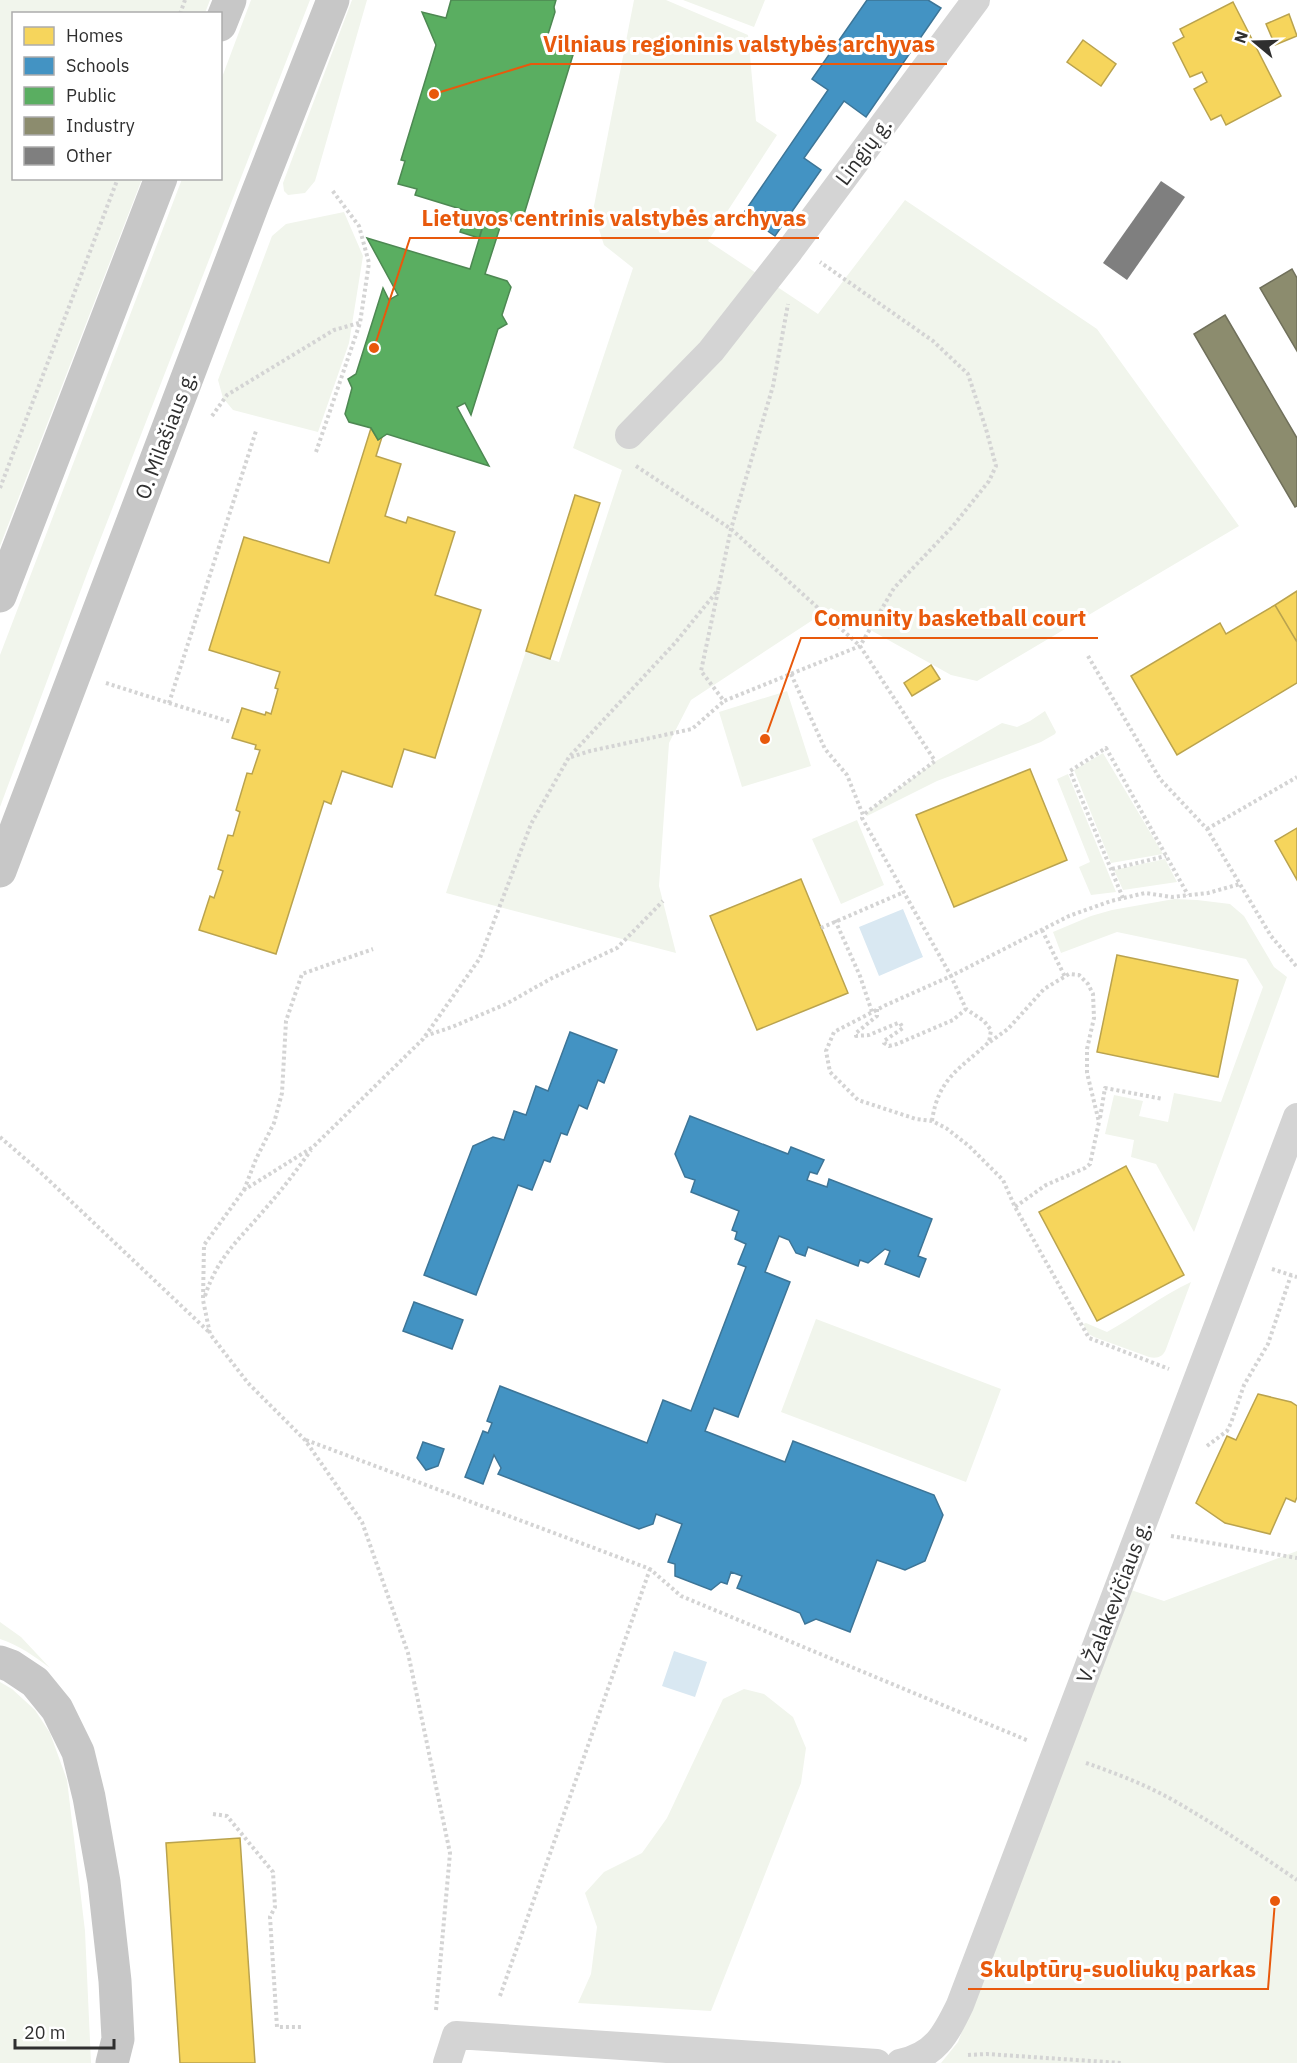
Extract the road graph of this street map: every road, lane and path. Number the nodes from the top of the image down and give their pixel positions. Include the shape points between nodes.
1 (230, 0) edge
2 (333, 0) edge
3 (976, 0) edge
4 (222, 20) edge
5 (117, 180) edge
6 (160, 180) edge
7 (332, 190) dead end
8 (801, 235) junction
9 (790, 295) dead end
10 (360, 322) junction
11 (212, 416) dead end
12 (256, 431) dead end
13 (629, 448) joint
14 (316, 452) dead end
15 (0, 488) edge
16 (730, 529) junction
17 (718, 590) junction
18 (0, 596) edge
19 (860, 646) junction
20 (1088, 656) dead end
21 (791, 674) junction
22 (97, 680) dead end
23 (724, 701) junction
24 (169, 703) junction
25 (231, 722) dead end
26 (569, 758) junction
27 (1297, 777) edge
28 (863, 814) junction
29 (1207, 829) junction
30 (1166, 856) junction
31 (1111, 869) junction
32 (0, 871) edge
33 (1240, 884) junction
34 (904, 892) junction
35 (1188, 895) junction
36 (1124, 898) junction
37 (663, 901) dead end
38 (835, 920) junction
39 (821, 928) dead end
40 (1042, 930) junction
41 (373, 949) dead end
42 (1297, 968) edge
43 (951, 976) junction
44 (1065, 977) junction
45 (966, 1009) junction
46 (874, 1010) junction
47 (425, 1036) junction
48 (989, 1042) junction
49 (1163, 1100) dead end
50 (1297, 1117) edge
51 (932, 1121) junction
52 (1099, 1122) junction
53 (0, 1137) edge
54 (313, 1148) junction
55 (244, 1190) junction
56 (1015, 1207) junction
57 (1291, 1275) dead end
58 (203, 1300) junction
59 (210, 1334) junction
60 (1198, 1379) junction
61 (1222, 1433) dead end
62 (304, 1440) junction
63 (1140, 1531) junction
64 (1297, 1558) edge
65 (650, 1569) junction
66 (0, 1662) edge
67 (1055, 1752) junction
68 (213, 1814) dead end
69 (1297, 1880) edge
70 (500, 1996) dead end
71 (436, 2012) dead end
72 (302, 2027) dead end
73 (119, 2055) edge
74 (909, 2061) edge
75 (447, 2063) edge
76 (877, 2063) edge
77 (1121, 2063) edge

1 - 4 main road
2 - 32 main road, O. Milašiaus g.
3 - 8 street, Lingių g.
5 - 15 path
6 - 18 main road
7 - 10 path via 359,226 369,264
8 - 13 street, Lingių g.
8 - 19 path via 798,249 933,340 968,374 996,466 989,481 953,526 894,588
9 - 16 path via 773,386
10 - 11 path via 334,330 227,395
10 - 14 path
12 - 24 path
13 - 16 path
16 - 17 path
16 - 19 path
17 - 23 path via 701,671
17 - 26 path
19 - 21 path
19 - 28 path via 935,761
20 - 29 path via 1160,778
21 - 23 path
21 - 28 path via 825,749 846,775
22 - 24 path
23 - 26 path via 692,729
24 - 25 path
26 - 47 path via 531,824 480,958
27 - 29 path
28 - 34 path
29 - 33 path
30 - 31 path
30 - 31 path via 1106,748 1070,771
30 - 35 path
31 - 36 path
33 - 35 path
33 - 42 path via 1271,936
34 - 38 path
34 - 43 path
35 - 36 path via 1145,893
36 - 40 path via 1069,916
37 - 47 path via 617,948 506,1004
38 - 39 path
38 - 46 path
40 - 43 path
40 - 44 path
41 - 55 path via 302,974 286,1021 283,1081 274,1123
43 - 45 path
43 - 46 path
44 - 48 path via 1044,989 1008,1029
44 - 52 path via 1079,975 1093,994 1087,1073
45 - 46 path via 953,1020 889,1046 884,1043 903,1028 900,1023 856,1036 858,1029 877,1016
45 - 48 path via 991,1030
46 - 51 path via 834,1032 826,1051 830,1072 858,1100
47 - 54 path
48 - 51 path via 941,1088
49 - 52 path via 1106,1088
50 - 60 street, V. Žalakevičiaus g.
51 - 56 path via 969,1146 1003,1180
52 - 56 path via 1090,1164 1046,1185
53 - 59 path
54 - 55 path
54 - 58 path via 226,1252
55 - 58 path via 204,1245
56 - 60 path via 1089,1338
57 - 61 path via 1268,1344 1244,1384 1227,1431
58 - 59 path
59 - 62 path via 248,1383
60 - 63 street, V. Žalakevičiaus g.
62 - 65 path
62 - 71 path via 362,1522 408,1653 450,1852
63 - 64 path
63 - 67 street, V. Žalakevičiaus g.
65 - 67 path via 681,1596
65 - 70 path
66 - 73 main road via 35,1682 57,1709 78,1752 104,1881
67 - 69 path via 1170,1798
67 - 74 street, V. Žalakevičiaus g. via 960,2006 933,2049
68 - 72 path via 227,1816 273,1872 275,1907 270,1917 277,2026
74 - 77 path via 987,2054
75 - 76 street via 456,2035

